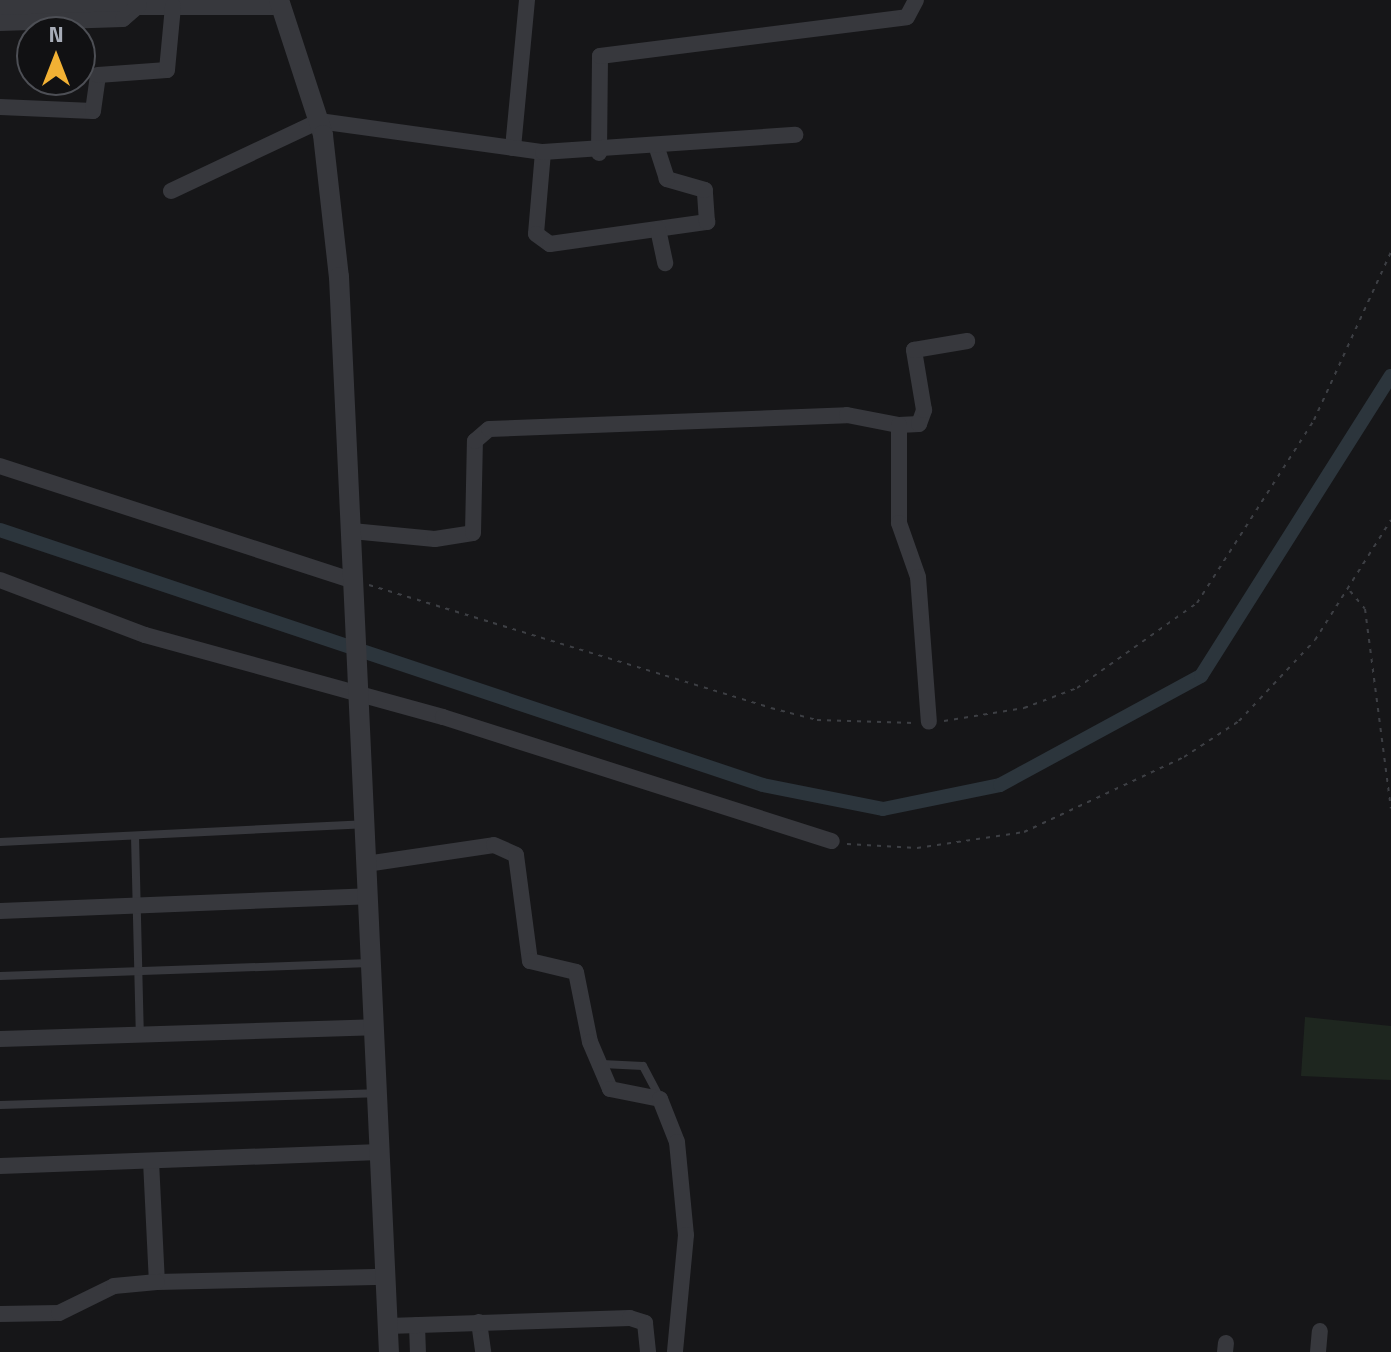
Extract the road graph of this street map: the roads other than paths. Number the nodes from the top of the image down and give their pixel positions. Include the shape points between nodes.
1 (527, 0) edge
2 (916, 0) edge
3 (197, 3) edge
4 (281, 4) edge
5 (139, 5) junction
6 (173, 6) junction
7 (0, 7) edge
8 (0, 23) edge
9 (0, 107) edge
10 (319, 121) junction
11 (795, 135) dead end
12 (656, 146) junction
13 (513, 148) junction
14 (543, 152) junction
15 (599, 153) junction
16 (171, 191) dead end
17 (658, 229) junction
18 (665, 263) dead end
19 (967, 341) dead end
20 (899, 425) junction
21 (0, 466) edge
22 (352, 531) junction
23 (0, 580) edge
24 (353, 581) junction
25 (358, 683) junction
26 (929, 722) road end
27 (365, 824) junction
28 (135, 836) junction
29 (832, 841) road end
30 (0, 842) edge
31 (366, 864) junction
32 (368, 896) junction
33 (136, 905) junction
34 (0, 911) edge
35 (371, 963) junction
36 (139, 972) junction
37 (0, 976) edge
38 (374, 1027) junction
39 (140, 1036) junction
40 (0, 1039) edge
41 (602, 1064) junction
42 (377, 1093) junction
43 (660, 1099) junction
44 (0, 1105) edge
45 (380, 1152) junction
46 (151, 1161) junction
47 (0, 1166) edge
48 (386, 1277) junction
49 (157, 1282) junction
50 (0, 1314) edge
51 (479, 1322) junction
52 (417, 1325) junction
53 (388, 1326) junction
54 (1320, 1331) dead end
55 (389, 1352) edge
56 (418, 1352) edge
57 (483, 1352) edge
58 (648, 1352) edge
59 (675, 1352) edge
60 (1318, 1352) edge

1 - 13 street
2 - 15 street via 907,17 600,56
3 - 4 street
3 - 6 street
4 - 10 street
5 - 6 street
5 - 7 street
5 - 8 street via 123,19
6 - 9 street via 167,70 98,75 93,111
10 - 13 street
10 - 16 street
10 - 22 street via 339,277
11 - 12 street
12 - 15 street
12 - 17 street via 667,179 705,190 712,216
13 - 14 street
14 - 15 street
14 - 17 street via 541,243
17 - 18 street
19 - 20 street via 914,350 924,410 919,424
20 - 22 street via 847,415 489,429 475,441 473,533 435,539
20 - 26 street via 899,523 918,577
21 - 24 street
22 - 24 street
23 - 25 street via 145,635
24 - 25 street
25 - 27 street
25 - 29 street
27 - 28 lane
27 - 31 street
28 - 30 lane
28 - 33 lane
31 - 32 street
31 - 41 street via 485,846 511,850 522,869 530,961 576,972
32 - 33 street
32 - 35 street
33 - 34 street
33 - 36 lane
35 - 36 lane
35 - 38 street
36 - 37 lane
36 - 39 lane
38 - 39 street
38 - 42 street
39 - 40 street
41 - 43 lane via 643,1066
41 - 43 street via 615,1095
42 - 44 lane
42 - 45 street
43 - 59 street via 684,1195
45 - 46 street
45 - 48 street
46 - 47 street
46 - 49 street
48 - 49 street
48 - 53 street
49 - 50 street via 114,1286 59,1313
51 - 52 street
51 - 57 street
51 - 58 street via 637,1319 647,1329
52 - 53 street
52 - 56 street
53 - 55 street
54 - 60 street

